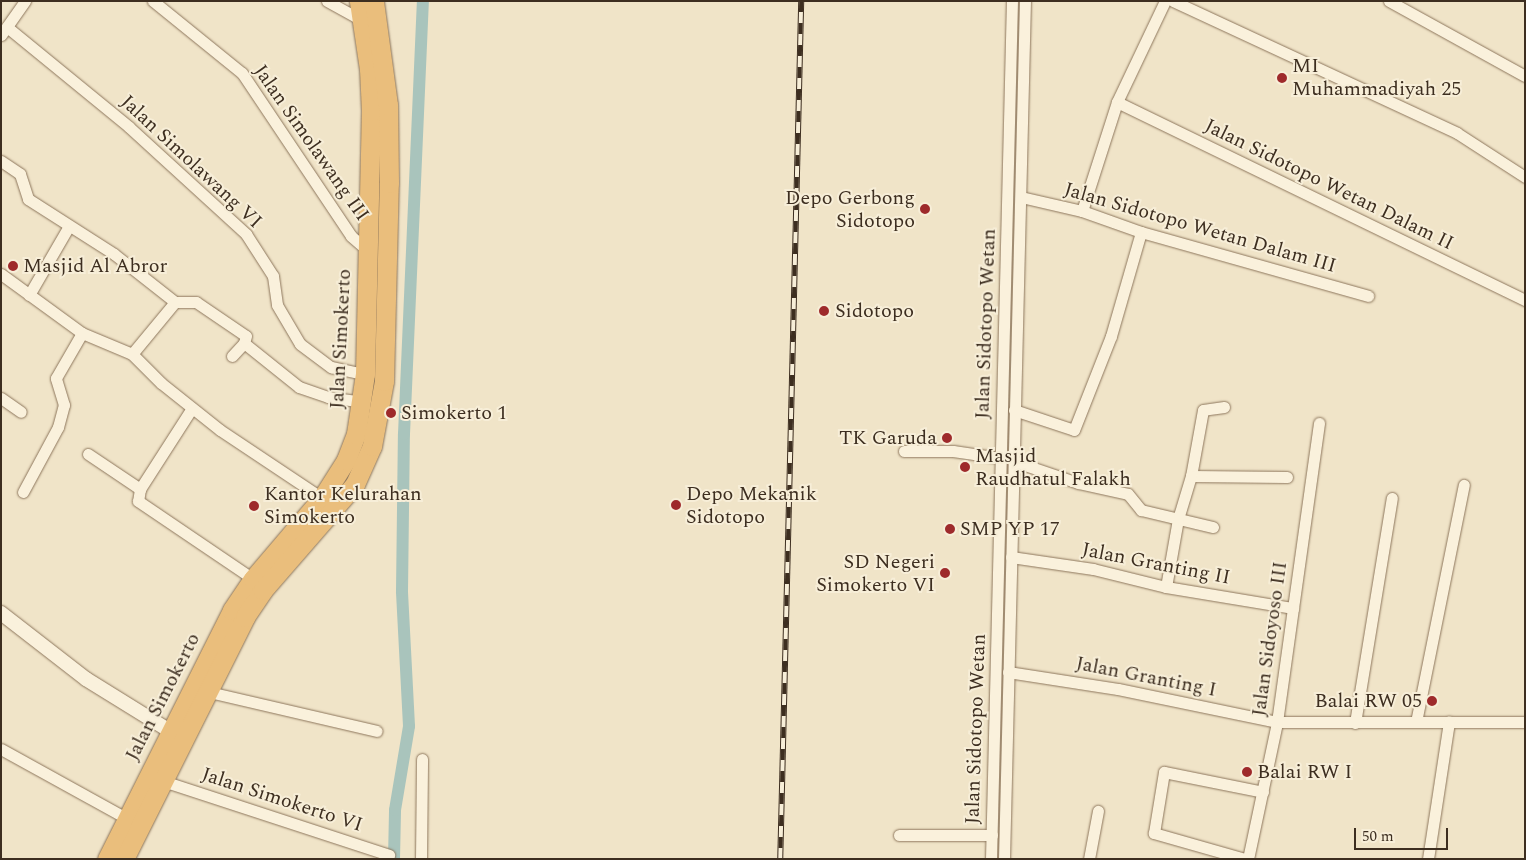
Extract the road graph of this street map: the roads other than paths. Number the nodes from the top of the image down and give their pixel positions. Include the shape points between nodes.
1 (25, 1) edge
2 (153, 1) edge
3 (327, 1) edge
4 (358, 1) edge
5 (374, 1) edge
6 (1012, 1) edge
7 (1025, 1) edge
8 (1166, 1) edge
9 (1173, 1) edge
10 (1389, 1) edge
11 (371, 25) junction
12 (4, 31) edge
13 (1525, 76) edge
14 (1117, 102) junction
15 (1, 161) edge
16 (1525, 177) edge
17 (1021, 196) junction
18 (1082, 211) junction
19 (69, 226) junction
20 (1141, 232) junction
21 (368, 251) junction
22 (1, 274) edge
23 (29, 296) junction
24 (1368, 296) dead end
25 (1525, 300) edge
26 (175, 302) junction
27 (82, 333) junction
28 (244, 343) junction
29 (132, 354) junction
30 (232, 356) dead end
31 (365, 374) junction
32 (1, 398) edge
33 (362, 402) junction
34 (1224, 407) dead end
35 (192, 408) junction
36 (1014, 410) junction
37 (21, 412) dead end
38 (1319, 423) dead end
39 (904, 451) dead end
40 (88, 454) dead end
41 (1001, 458) junction
42 (1013, 461) junction
43 (1191, 476) junction
44 (1287, 477) dead end
45 (1464, 485) dead end
46 (140, 489) junction
47 (23, 492) dead end
48 (322, 498) junction
49 (1392, 498) dead end
50 (1178, 519) junction
51 (1213, 527) dead end
52 (1011, 557) junction
53 (253, 579) junction
54 (1166, 587) junction
55 (1293, 608) junction
56 (1, 613) edge
57 (1008, 672) junction
58 (209, 692) junction
59 (1277, 722) junction
60 (1416, 722) junction
61 (1449, 722) junction
62 (1525, 722) edge
63 (1355, 723) junction
64 (377, 731) dead end
65 (178, 734) junction
66 (995, 745) junction
67 (1008, 745) junction
68 (1, 749) edge
69 (422, 759) dead end
70 (163, 781) junction
71 (1263, 792) junction
72 (1098, 811) dead end
73 (128, 819) junction
74 (899, 835) dead end
75 (992, 835) junction
76 (390, 855) dead end
77 (107, 859) edge
78 (124, 859) edge
79 (421, 859) edge
80 (991, 859) edge
81 (1004, 859) edge
82 (1089, 859) edge
83 (1247, 859) edge
84 (1428, 859) edge

1 - 12 street
2 - 21 street, Jalan Simolawang III via 242,73 351,236
3 - 11 street
4 - 11 highway
5 - 11 highway
6 - 41 street, Jalan Sidotopo Wetan
7 - 17 street, Jalan Sidotopo Wetan
8 - 14 street
9 - 16 street via 1457,134
10 - 13 street
11 - 21 highway, Jalan Simokerto
11 - 58 highway, Jalan Simokerto via 388,104 389,183 384,381 372,446 355,484 263,590 245,618
12 - 31 street, Jalan Simolawang VI via 129,127 246,234 273,276 277,305 300,344 331,367
14 - 18 street
14 - 25 street, Jalan Sidotopo Wetan Dalam II
15 - 19 street via 20,174 28,199
17 - 18 street, Jalan Sidotopo Wetan Dalam III
17 - 36 street, Jalan Sidotopo Wetan
18 - 20 street, Jalan Sidotopo Wetan Dalam III
19 - 23 street
19 - 26 street via 114,254
20 - 24 street, Jalan Sidotopo Wetan Dalam III
20 - 36 street via 1111,336 1073,431
21 - 31 highway, Jalan Simokerto
22 - 23 street
23 - 27 street
26 - 28 street via 196,302 246,336
26 - 29 street
27 - 29 street
27 - 47 street via 56,378 64,405 58,427
28 - 30 street
28 - 33 street via 299,387 328,397
29 - 35 street
31 - 33 highway, Jalan Simokerto
32 - 37 street
33 - 48 highway, Jalan Simokerto via 346,460
34 - 43 street via 1203,410
35 - 46 street
35 - 48 street
36 - 42 street, Jalan Sidotopo Wetan
38 - 55 street, Jalan Sidoyoso III
39 - 41 street via 953,451
40 - 46 street
41 - 66 street, Jalan Sidotopo Wetan
42 - 50 street via 1078,483 1128,494 1140,510
42 - 52 street, Jalan Sidotopo Wetan
43 - 44 street
43 - 50 street
45 - 60 street
46 - 53 street via 138,501
48 - 53 highway, Jalan Simokerto
49 - 63 street
50 - 51 street
50 - 54 street
52 - 54 street, Jalan Granting II via 1092,569
52 - 57 street, Jalan Sidotopo Wetan
53 - 65 highway, Jalan Simokerto via 232,610
54 - 55 street, Jalan Granting II
55 - 59 street, Jalan Sidoyoso III
56 - 65 street via 86,679
57 - 59 street, Jalan Granting I via 1118,689
57 - 67 street, Jalan Sidotopo Wetan
58 - 64 street
58 - 65 highway, Jalan Simokerto
59 - 63 street, Jalan Granting I
59 - 71 street, Jalan Sidoyoso III
60 - 61 street, Jalan Granting I
60 - 63 street, Jalan Granting I
61 - 62 street, Jalan Granting I
61 - 84 street
65 - 70 highway, Jalan Simokerto
65 - 73 highway, Jalan Simokerto
66 - 67 street
66 - 75 street, Jalan Sidotopo Wetan
67 - 81 street, Jalan Sidotopo Wetan
68 - 73 street
69 - 79 street
70 - 76 street, Jalan Simokerto VI
70 - 78 highway, Jalan Simokerto
71 - 83 street, Jalan Sidoyoso III
71 - 83 street via 1164,772 1154,833
72 - 82 street
73 - 77 highway, Jalan Simokerto
74 - 75 street
75 - 80 street, Jalan Sidotopo Wetan

